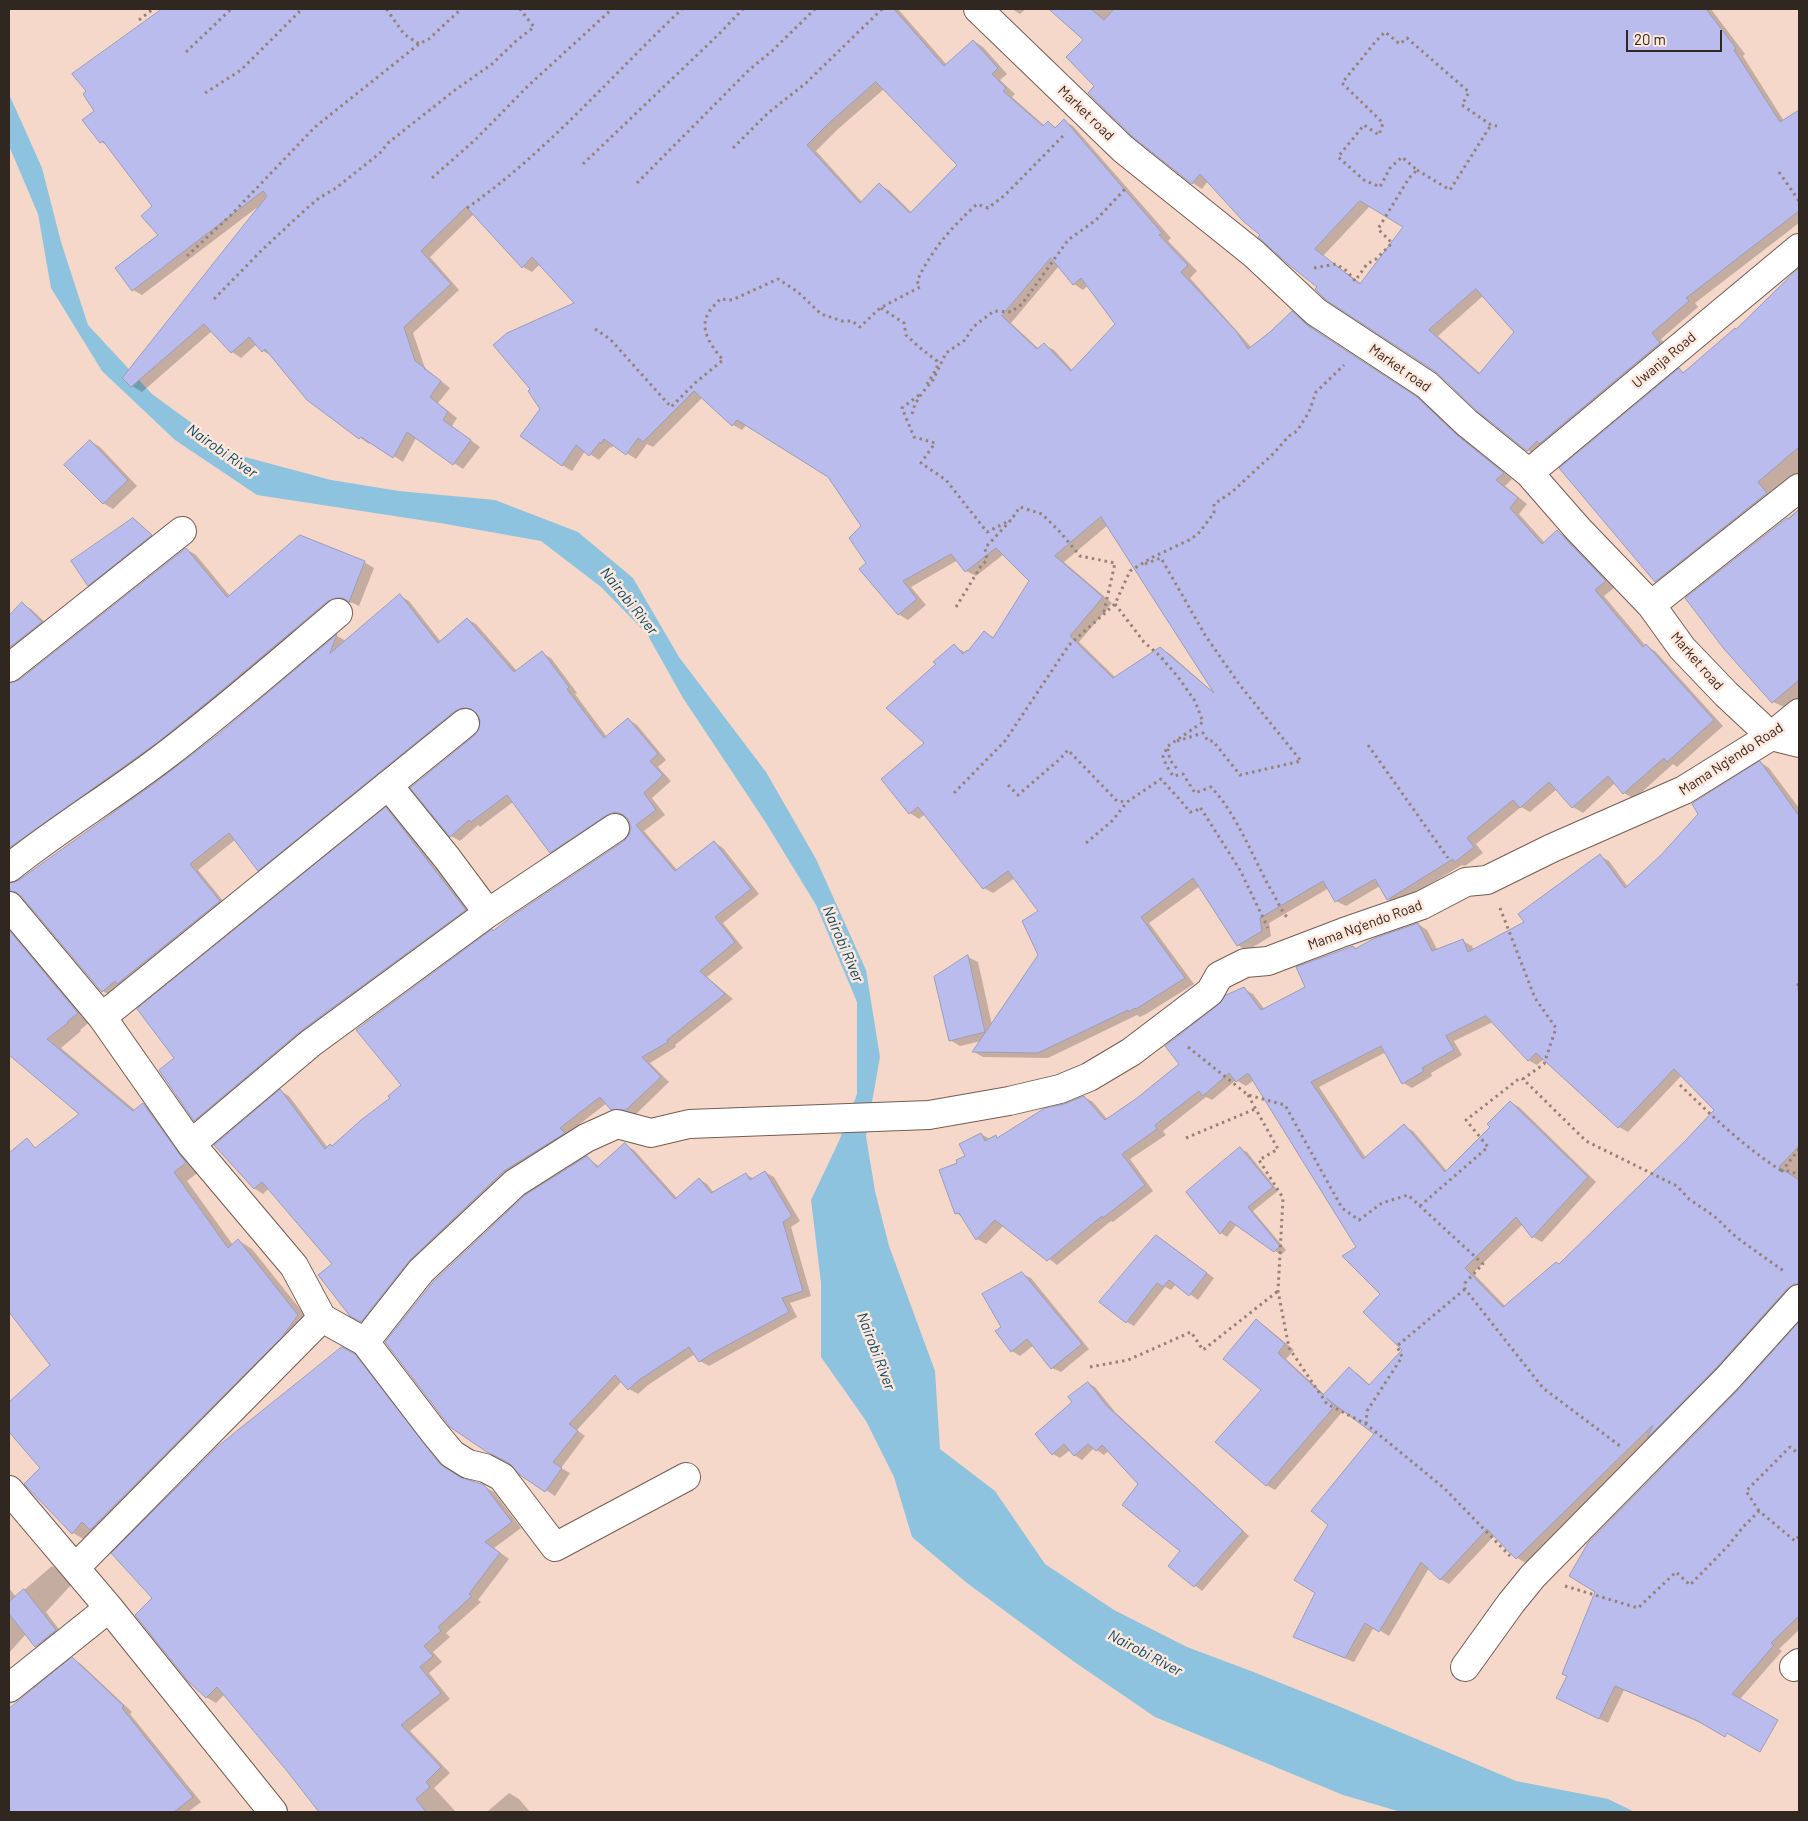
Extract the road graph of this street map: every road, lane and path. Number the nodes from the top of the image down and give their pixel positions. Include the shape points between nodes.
1 (153, 9) edge
2 (231, 9) edge
3 (302, 9) edge
4 (388, 9) edge
5 (461, 9) edge
6 (520, 9) edge
7 (612, 9) edge
8 (682, 9) edge
9 (743, 9) edge
10 (815, 9) edge
11 (882, 9) edge
12 (978, 9) edge
13 (140, 20) dead end
14 (418, 44) junction
15 (186, 52) dead end
16 (205, 93) dead end
17 (1084, 111) junction
18 (1491, 125) junction
19 (1497, 126) dead end
20 (733, 148) dead end
21 (583, 164) dead end
22 (1146, 166) junction
23 (1417, 170) junction
24 (1780, 172) dead end
25 (432, 178) dead end
26 (637, 183) dead end
27 (1799, 201) edge
28 (466, 208) dead end
29 (1799, 248) edge
30 (187, 256) dead end
31 (1308, 269) dead end
32 (214, 299) dead end
33 (880, 308) junction
34 (595, 329) dead end
35 (1353, 336) junction
36 (922, 393) junction
37 (912, 414) dead end
38 (1529, 473) junction
39 (1799, 488) edge
40 (1011, 520) junction
41 (182, 531) dead end
42 (1142, 565) junction
43 (1115, 604) junction
44 (1652, 605) junction
45 (956, 607) dead end
46 (338, 613) dead end
47 (1104, 613) junction
48 (9, 668) edge
49 (1799, 713) edge
50 (466, 723) dead end
51 (1771, 736) junction
52 (1799, 743) edge
53 (1368, 745) dead end
54 (1178, 770) dead end
55 (388, 784) junction
56 (1008, 784) dead end
57 (954, 793) dead end
58 (1127, 802) junction
59 (615, 828) dead end
60 (1086, 842) dead end
61 (9, 868) edge
62 (1476, 881) junction
63 (9, 906) edge
64 (488, 913) junction
65 (1320, 942) junction
66 (1268, 961) junction
67 (1799, 984) edge
68 (1799, 989) edge
69 (102, 1017) junction
70 (1187, 1046) dead end
71 (1523, 1079) junction
72 (1680, 1085) dead end
73 (1248, 1096) junction
74 (1254, 1109) junction
75 (1186, 1138) dead end
76 (191, 1144) junction
77 (1799, 1149) edge
78 (1782, 1171) junction
79 (1799, 1175) edge
80 (1420, 1206) junction
81 (1795, 1288) edge
82 (1465, 1289) junction
83 (1278, 1292) junction
84 (322, 1318) junction
85 (365, 1342) junction
86 (1090, 1367) dead end
87 (1366, 1424) junction
88 (1799, 1454) edge
89 (1644, 1464) junction
90 (686, 1477) dead end
91 (9, 1490) edge
92 (1759, 1511) junction
93 (1799, 1536) edge
94 (1542, 1567) junction
95 (76, 1568) junction
96 (109, 1608) junction
97 (1465, 1667) dead end
98 (9, 1688) edge
99 (260, 1808) edge

1 - 13 path
2 - 15 path
3 - 16 path via 241,70
4 - 14 path via 404,34
5 - 14 path via 429,39
6 - 32 path via 534,27 492,64 388,143 336,188 319,198
7 - 25 path
8 - 28 path via 516,171
9 - 21 path
10 - 26 path via 749,70
11 - 20 path
12 - 17 street, Market road
14 - 30 path via 315,127
17 - 22 street, Market road via 1123,149
17 - 33 path via 1047,154 1005,195 988,208 977,204 953,226 926,263 917,281 920,287
18 - 19 path
18 - 23 path via 1450,190
18 - 23 path via 1462,105 1469,92 1407,38 1400,44 1385,32 1342,83 1383,123 1379,135 1364,125 1338,157 1364,180 1380,188 1390,168 1402,157
22 - 35 street, Market road via 1254,254 1316,312
22 - 36 path via 1096,220 1068,240 1022,304 1011,312 994,312 973,326 965,340 946,353 933,380
23 - 31 path via 1378,229 1392,243 1367,264 1355,281 1336,264
24 - 27 path
29 - 38 street, Uwanja Road
33 - 34 path via 860,326 852,321 842,321 821,314 798,292 778,279 732,300 720,299 708,313 706,330 710,344 723,360 671,406 610,339
33 - 36 path via 904,323 906,335 937,361
35 - 38 street, Market road via 1427,385 1467,423
35 - 42 path via 1344,365 1316,392 1310,412 1297,431 1232,492 1214,504 1214,513 1198,534
36 - 37 path
36 - 40 path via 902,408 914,437 935,442 921,464 946,480 987,532
38 - 44 street, Market road
39 - 44 street
40 - 45 path via 985,548 987,560
40 - 47 path via 1020,508 1042,514 1080,556 1115,563
41 - 48 street
42 - 43 path via 1130,571
42 - 54 path via 1161,558 1238,684 1302,762 1240,775 1214,740 1208,740 1203,733 1176,742 1168,750 1170,760
43 - 47 path
43 - 65 path via 1144,642 1178,677 1195,701 1203,722 1168,746 1163,756 1166,765 1173,776 1182,774 1195,793 1211,787 1218,794 1287,918
44 - 51 street, Market road via 1682,648
46 - 61 street via 166,755
47 - 57 path via 1069,646 1005,741
49 - 51 street, Mama Ng'endo Road
50 - 55 street
51 - 52 street, Market road
51 - 62 street, Mama Ng'endo Road via 1684,790
53 - 62 path
55 - 64 street
55 - 69 street
56 - 58 path via 1018,795 1068,750 1117,801
58 - 60 path
58 - 66 path via 1161,779 1190,812 1200,807 1240,870 1268,927
59 - 64 street
62 - 65 street, Mama Ng'endo Road via 1422,905
62 - 71 path via 1535,998 1556,1028 1544,1064
63 - 69 street
64 - 76 street via 311,1043
65 - 66 street, Mama Ng'endo Road
66 - 85 street, Mama Ng'endo Road via 1246,963 1219,976 1210,992 1131,1052 1089,1077 1060,1089 929,1115 689,1124 651,1133 617,1124 586,1138 514,1183 421,1271
67 - 68 path via 1796,986
69 - 76 street
70 - 73 path
71 - 80 path via 1520,1078 1466,1120 1488,1147
71 - 81 path via 1586,1141 1676,1186
72 - 78 path via 1760,1157
73 - 74 path
73 - 80 path via 1285,1105 1342,1208 1359,1220 1382,1203 1408,1195
74 - 75 path
74 - 83 path via 1278,1149 1259,1160 1283,1198
76 - 84 street via 294,1266
77 - 78 path
78 - 79 path
80 - 82 path via 1483,1264 1465,1283
81 - 89 street via 1728,1378
82 - 87 path via 1397,1346 1402,1357 1367,1411
82 - 89 path via 1543,1388
83 - 86 path via 1203,1350 1191,1332 1128,1360
83 - 87 path via 1289,1348 1326,1404
84 - 85 street
84 - 95 street
85 - 90 street via 452,1454 502,1477 555,1547
87 - 94 path via 1444,1488 1522,1568
88 - 92 path via 1790,1447 1746,1491
89 - 94 street
91 - 95 street
92 - 93 path via 1795,1541
92 - 94 path via 1690,1585 1676,1572 1638,1608
94 - 97 street via 1511,1603
95 - 96 street
96 - 98 street
96 - 99 street

